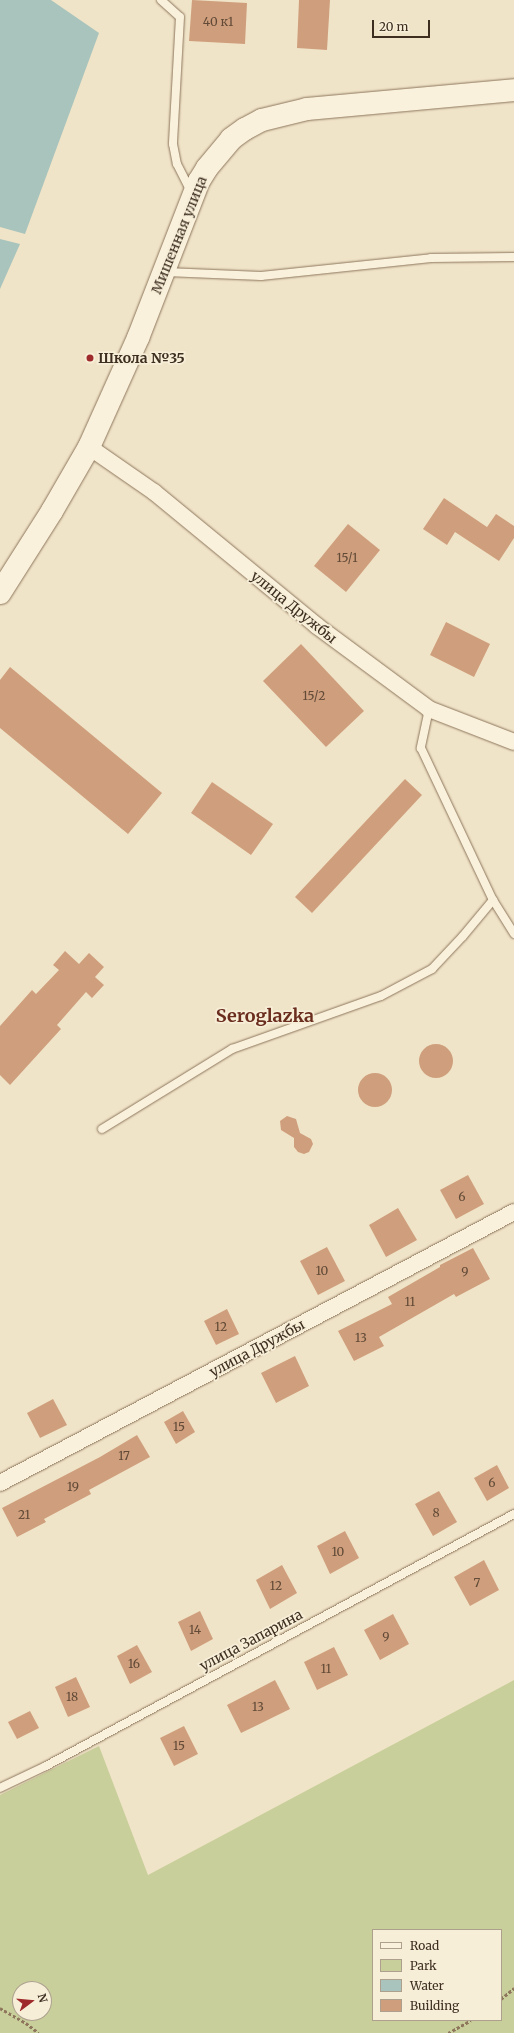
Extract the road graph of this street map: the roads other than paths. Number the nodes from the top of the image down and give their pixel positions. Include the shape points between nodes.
1 (161, 0) edge
2 (514, 90) edge
3 (193, 195) junction
4 (514, 257) edge
5 (164, 272) junction
6 (89, 447) junction
7 (0, 593) edge
8 (429, 709) junction
9 (514, 742) edge
10 (493, 900) junction
11 (514, 934) edge
12 (102, 1129) dead end
13 (514, 1212) edge
14 (0, 1483) edge
15 (514, 1514) edge
16 (0, 1788) edge

1 - 3 lane via 180,17 173,144 174,156
2 - 3 main road, Мишенная улица via 325,107 262,120 240,132 219,151 206,168
3 - 5 main road, Мишенная улица
4 - 5 lane via 432,258 261,276
5 - 6 main road, Мишенная улица via 136,345
6 - 7 main road, Мишенная улица
6 - 8 street, улица Дружбы via 154,492 317,626
8 - 9 street, улица Дружбы
8 - 10 lane via 421,748
10 - 11 lane
10 - 12 lane via 432,969 382,996 232,1050
13 - 14 street, улица Дружбы
15 - 16 lane, улица Запарина via 46,1766

